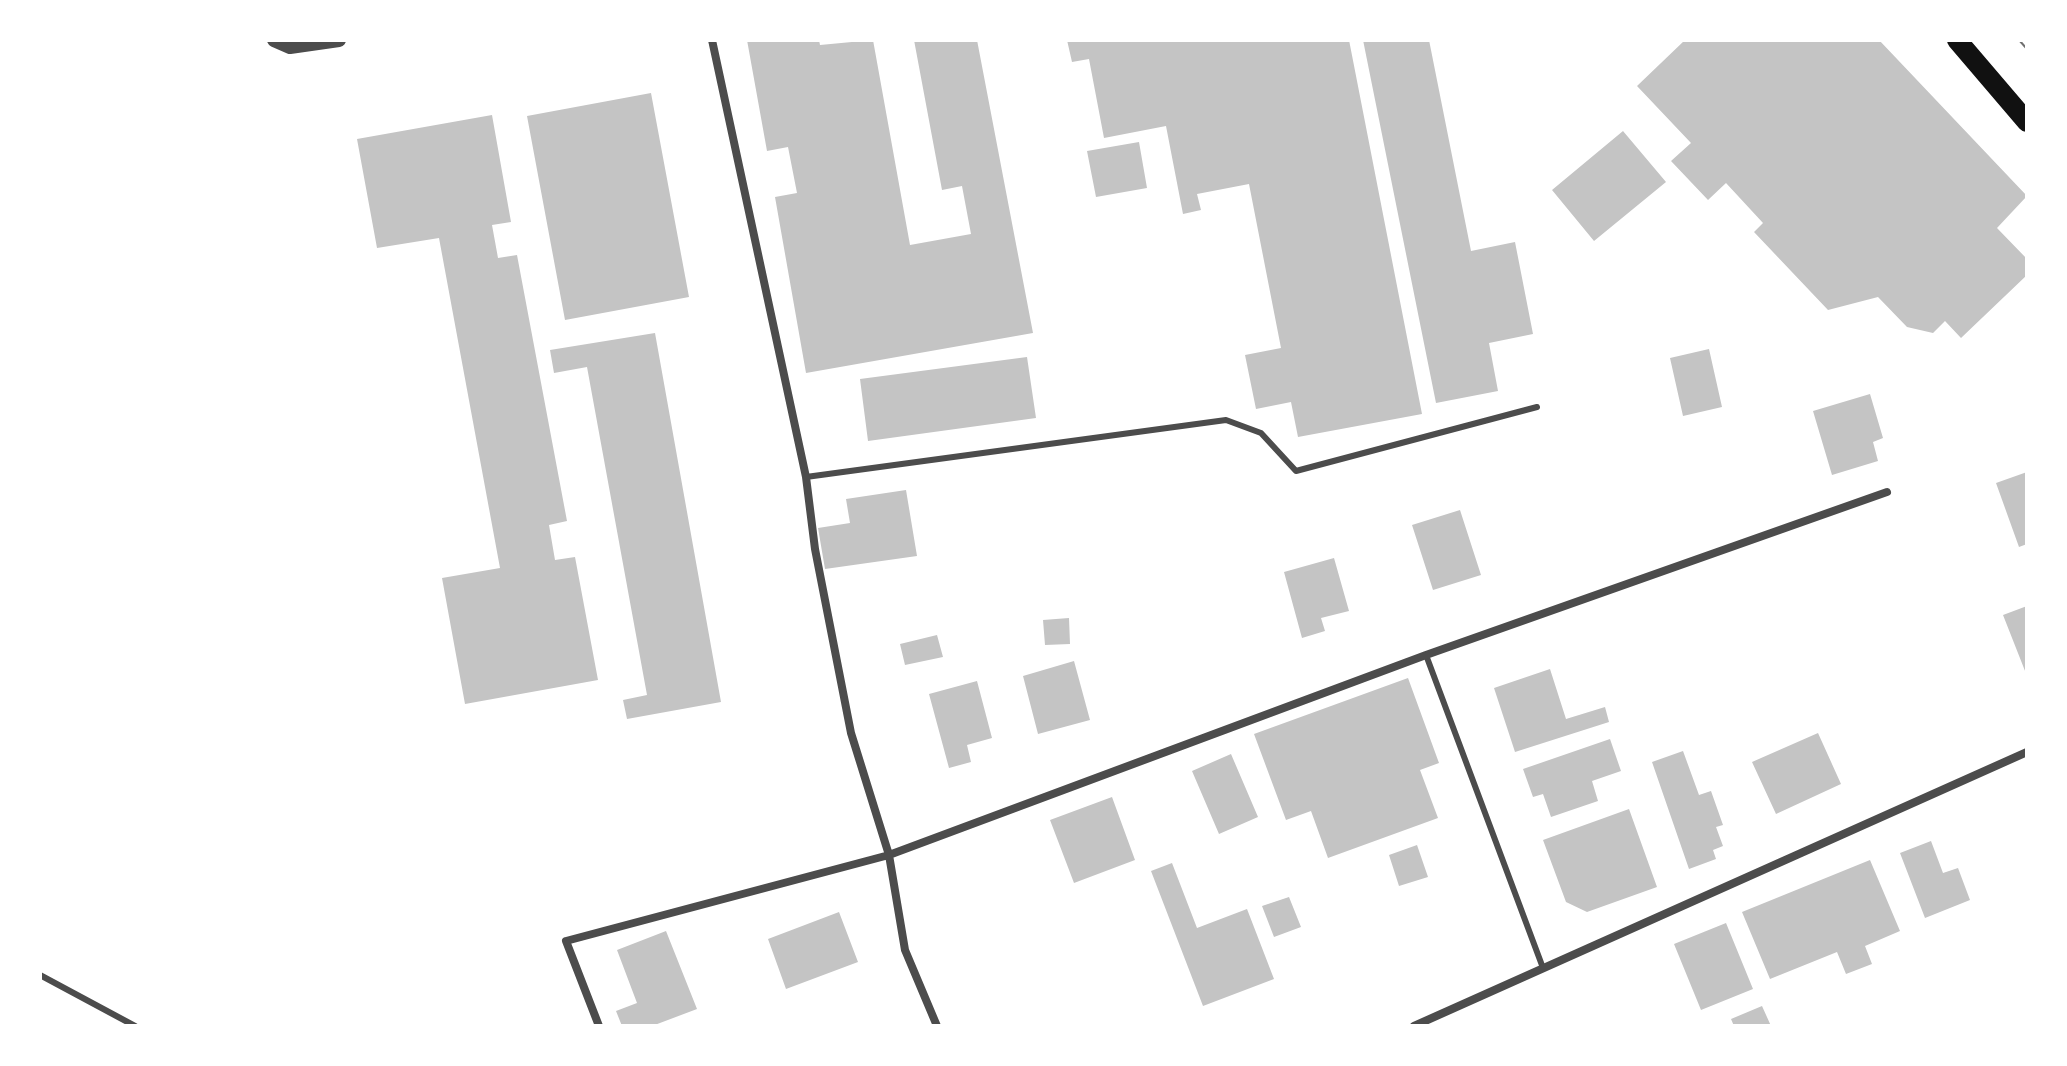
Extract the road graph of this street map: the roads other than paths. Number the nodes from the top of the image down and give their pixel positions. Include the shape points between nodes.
1 (274, 40) edge
2 (339, 40) edge
3 (712, 40) edge
4 (1957, 40) edge
5 (2027, 122) edge
6 (1537, 407) dead end
7 (806, 477) junction
8 (1887, 492) dead end
9 (1426, 655) junction
10 (2027, 752) edge
11 (889, 855) junction
12 (1543, 968) junction
13 (40, 975) edge
14 (135, 1026) edge
15 (599, 1026) edge
16 (937, 1026) edge
17 (1414, 1026) edge

1 - 2 street via 290,47
3 - 7 street
4 - 5 main road
6 - 7 lane via 1296,471 1261,433 1226,420
7 - 11 street via 851,733
8 - 9 street
9 - 11 street
9 - 12 lane
10 - 12 street
11 - 15 street via 566,941
11 - 16 street via 905,950
12 - 17 street
13 - 14 lane

